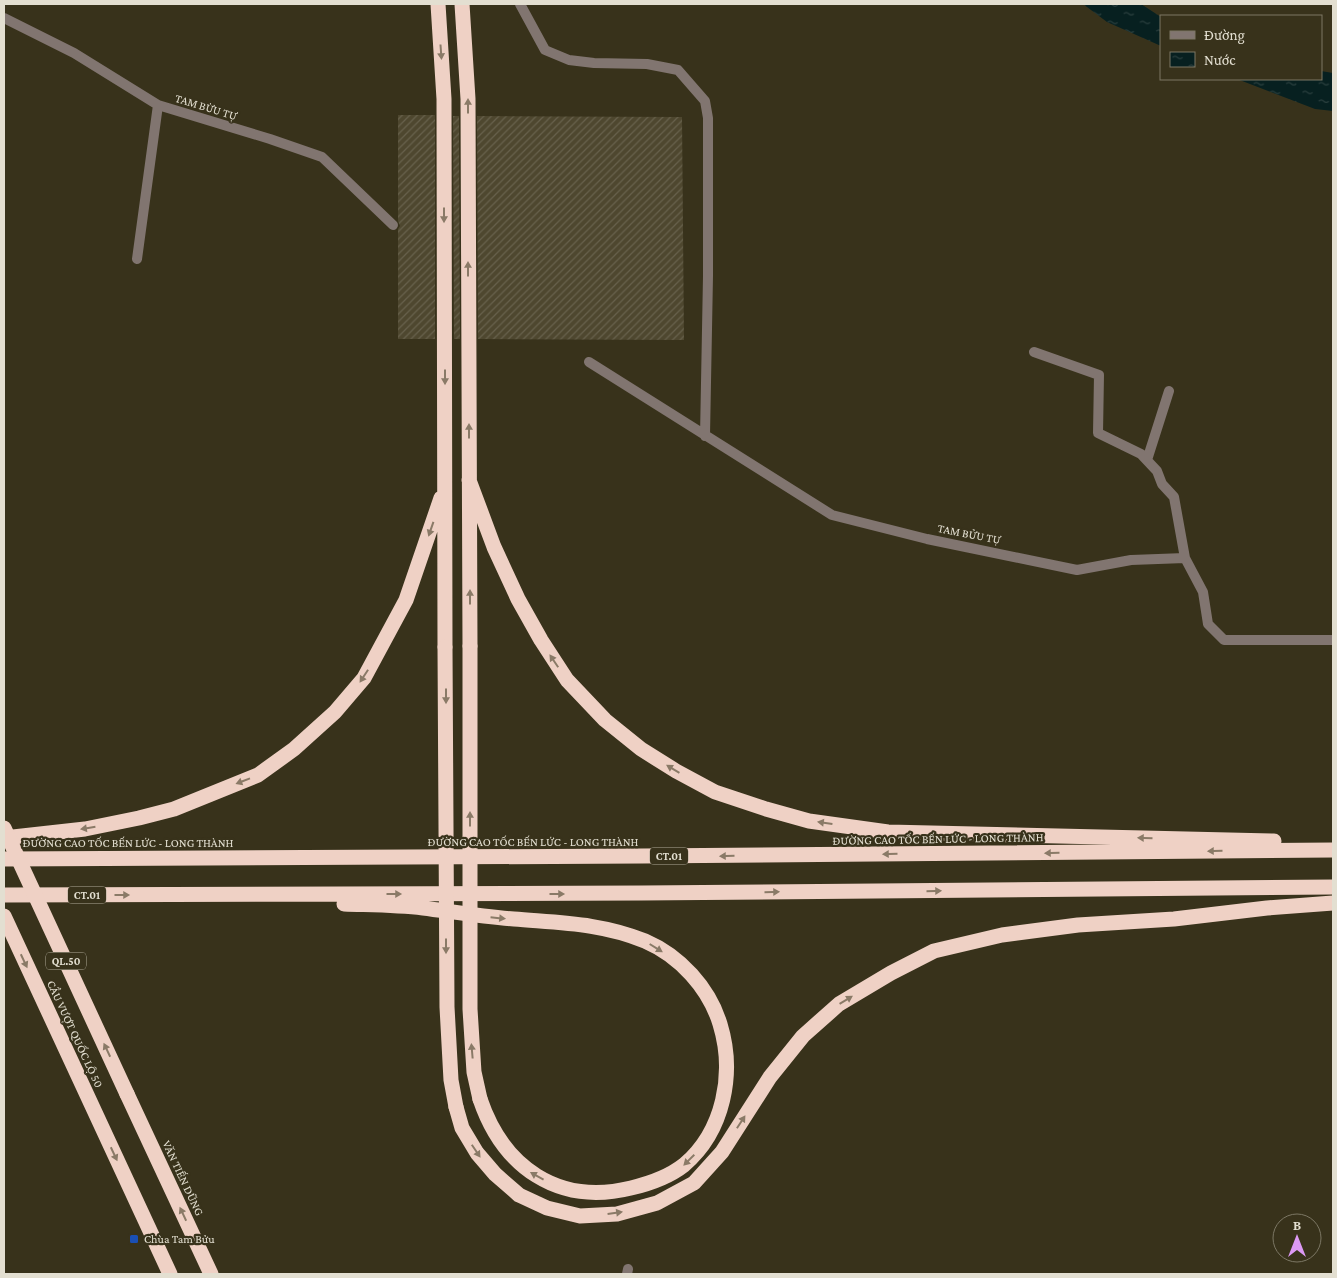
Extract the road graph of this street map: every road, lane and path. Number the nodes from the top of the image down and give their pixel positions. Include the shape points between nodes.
1 (438, 4) edge
2 (462, 4) edge
3 (520, 4) edge
4 (4, 18) edge
5 (158, 105) junction
6 (393, 225) dead end
7 (136, 259) dead end
8 (1034, 352) dead end
9 (589, 362) dead end
10 (1169, 392) dead end
11 (705, 436) junction
12 (1147, 460) junction
13 (469, 480) junction
14 (445, 482) junction
15 (1185, 558) junction
16 (1333, 640) edge
17 (4, 828) edge
18 (4, 838) edge
19 (1333, 842) edge
20 (1333, 850) edge
21 (4, 859) edge
22 (1333, 887) edge
23 (4, 895) edge
24 (171, 895) junction
25 (1333, 903) edge
26 (4, 916) edge
27 (127, 1094) joint
28 (170, 1274) edge
29 (211, 1274) edge

1 -> 14 highway via 444,99
13 -> 2 highway via 468,99
3 - 11 street via 545,50 569,60 647,64 678,70 705,101 708,118 708,276
4 - 5 street, TAM BỪU TỰ via 74,53
5 - 6 street, TAM BỪU TỰ via 322,157
5 - 7 street
8 - 12 street via 1099,375 1098,433
9 - 11 street, TAM BỬU TỰ
10 - 12 street
11 - 15 street, TAM BỬU TỰ via 832,515 927,539 1077,570 1131,560
12 - 15 street via 1174,497
19 -> 13 highway via 888,832 809,821 715,792 641,750 605,720 568,680 518,599
24 -> 13 highway, bridge via 423,908 458,914 515,920 574,923 611,929 646,942 681,963 704,989 717,1013 724,1037 727,1064 724,1095 716,1122 701,1148 683,1166 650,1184 616,1192 581,1192 551,1184 529,1172 498,1139 480,1099 474,1072 470,1009 470,646
14 -> 18 highway via 406,600 364,678 335,712 294,749 258,776 174,809 85,829
14 -> 25 highway, bridge via 447,1007 451,1080 462,1128 477,1153 519,1195 547,1208 580,1216 618,1214 657,1203 694,1183 722,1152 770,1077 803,1036 839,1004 934,951 1002,935 1078,925
15 - 16 street via 1203,592 1208,624 1224,640
27 -> 17 highway, CẦU VƯỢT QUỐC LỘ 50 / QL.50, bridge
20 -> 21 highway, ĐƯỜNG CAO TỐC BẾN LỨC - LONG THÀNH / CT.01
24 -> 22 highway, CT.01
23 -> 24 highway, CT.01
26 -> 28 highway, CẦU VƯỢT QUỐC LỘ 50 / QL.50
29 -> 27 highway, VĂN TIẾN DŨNG / QL.50

